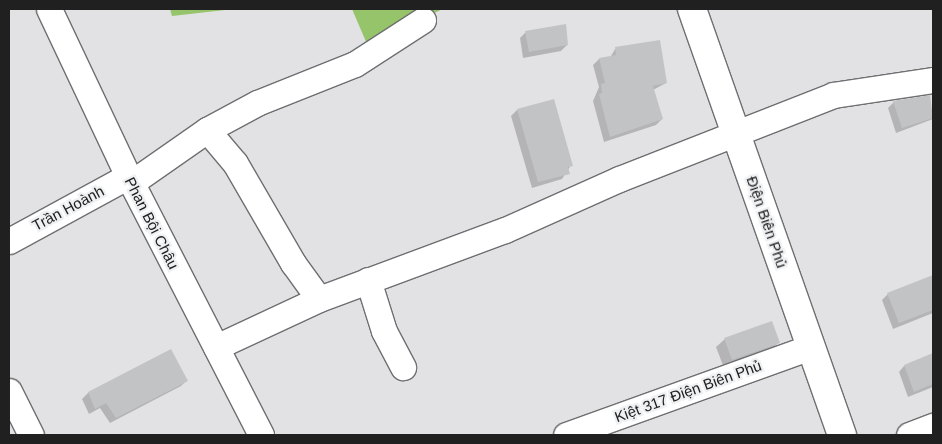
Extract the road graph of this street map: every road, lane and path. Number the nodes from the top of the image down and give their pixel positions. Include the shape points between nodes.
1 (48, 9) edge
2 (692, 9) edge
3 (424, 20) dead end
4 (933, 80) edge
5 (207, 130) junction
6 (736, 135) junction
7 (130, 179) junction
8 (9, 240) edge
9 (368, 280) junction
10 (319, 299) junction
11 (216, 347) junction
12 (811, 347) junction
13 (403, 367) dead end
14 (9, 391) edge
15 (619, 426) edge
16 (933, 426) edge
17 (31, 435) edge
18 (261, 435) edge
19 (566, 435) edge
20 (842, 435) edge
21 (909, 435) edge

1 - 7 street, Phan Bội Châu
2 - 6 main road, Điện Biên Phủ
3 - 5 street, Trần Hoành via 355,64 257,103
4 - 6 street via 833,95
5 - 7 street, Trần Hoành
5 - 10 street via 235,164 293,263
6 - 9 street via 619,179 505,230
6 - 12 main road, Điện Biên Phủ
7 - 8 street, Trần Hoành
7 - 11 street, Phan Bội Châu
9 - 10 street
9 - 13 street via 384,330
10 - 11 street
11 - 18 street, Phan Bội Châu
12 - 15 street, Kiệt 317 Điện Biên Phủ
12 - 20 main road, Điện Biên Phủ
14 - 17 street
15 - 19 street, Kiệt 317 Điện Biên Phủ
16 - 21 street

